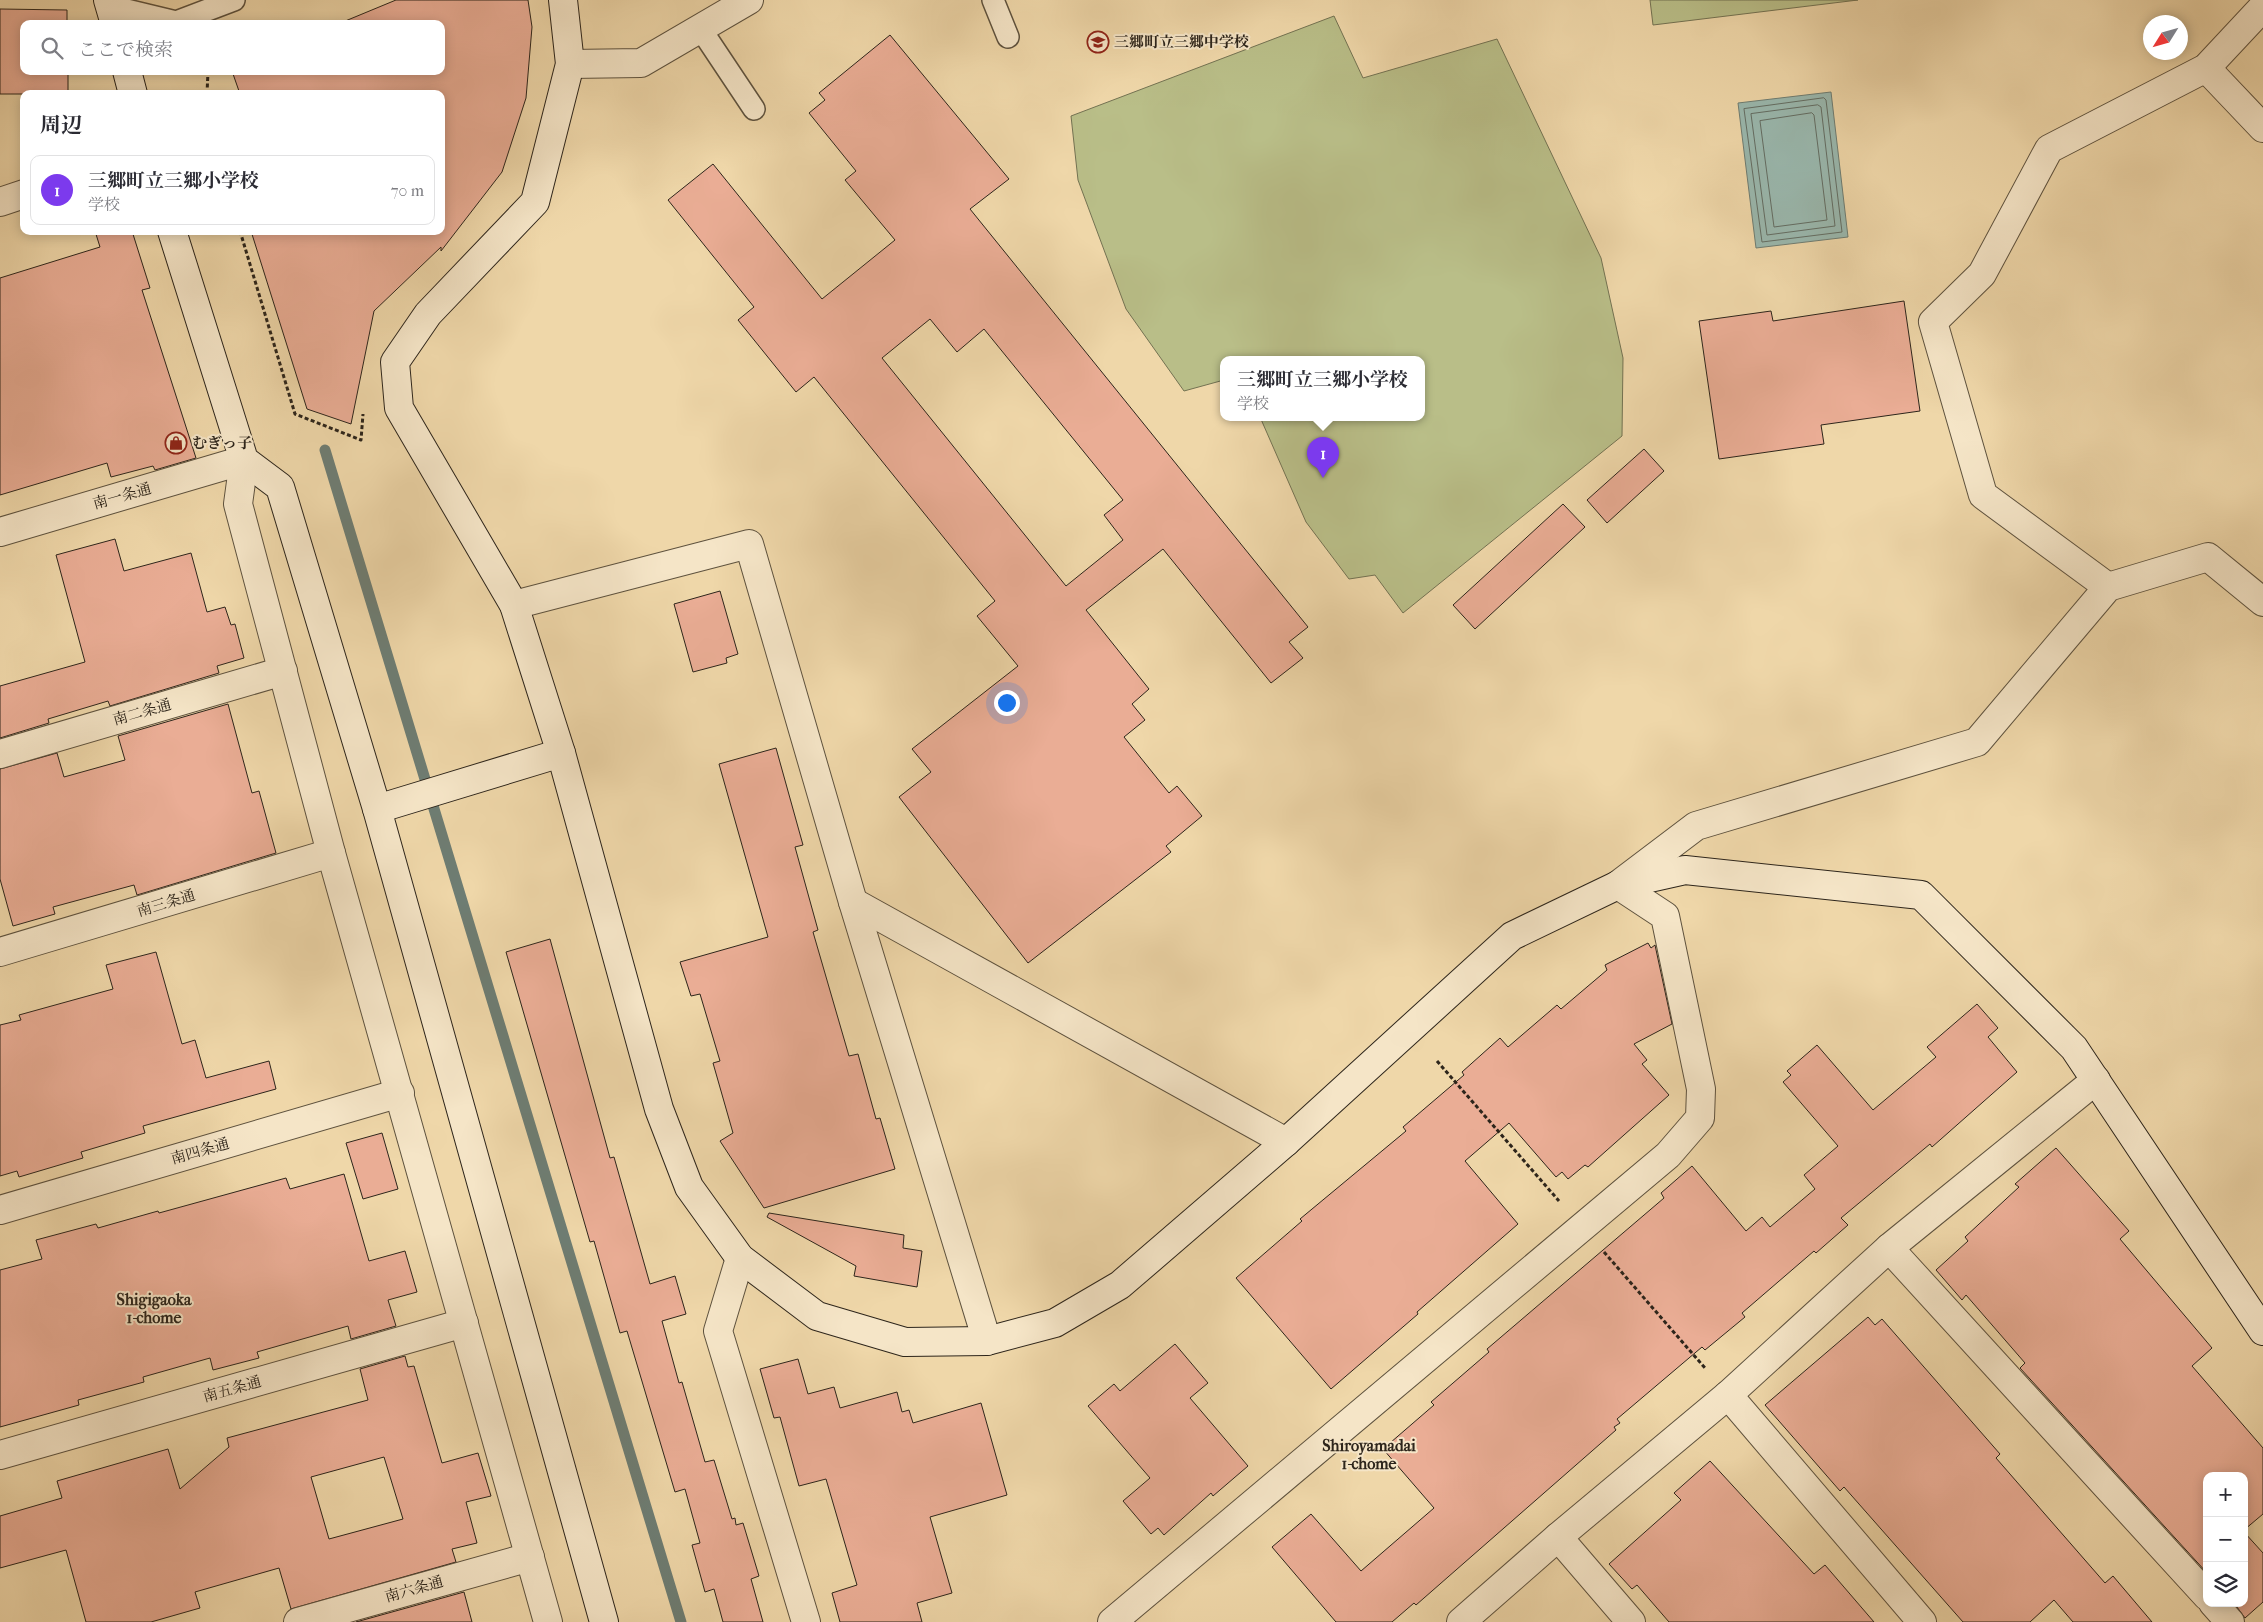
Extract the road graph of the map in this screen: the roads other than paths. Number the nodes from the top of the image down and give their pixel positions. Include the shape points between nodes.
1 (234, 0) edge
2 (563, 0) edge
3 (749, 0) edge
4 (993, 0) edge
5 (2263, 7) edge
6 (111, 10) edge
7 (165, 20) edge
8 (181, 20) edge
9 (700, 28) junction
10 (1008, 37) dead end
11 (570, 64) junction
12 (2206, 68) junction
13 (128, 75) edge
14 (132, 90) edge
15 (754, 109) dead end
16 (2263, 128) edge
17 (20, 195) edge
18 (0, 202) edge
19 (173, 235) edge
20 (244, 460) junction
21 (0, 532) edge
22 (2108, 588) junction
23 (2263, 602) edge
24 (514, 605) junction
25 (283, 671) junction
26 (561, 753) junction
27 (0, 754) edge
28 (377, 809) junction
29 (331, 853) junction
30 (1618, 885) junction
31 (853, 902) junction
32 (0, 952) edge
33 (2096, 1080) junction
34 (400, 1093) junction
35 (1286, 1142) junction
36 (0, 1210) edge
37 (1889, 1248) junction
38 (740, 1258) junction
39 (464, 1323) junction
40 (2263, 1331) edge
41 (986, 1341) junction
42 (1728, 1395) junction
43 (0, 1455) edge
44 (1558, 1537) junction
45 (530, 1557) junction
46 (2203, 1592) edge
47 (2217, 1607) edge
48 (298, 1622) edge
49 (548, 1622) edge
50 (604, 1622) edge
51 (806, 1622) edge
52 (1112, 1622) edge
53 (1461, 1622) edge
54 (1631, 1622) edge
55 (1922, 1622) edge
56 (2230, 1622) edge

1 - 8 lane
2 - 11 street
3 - 9 street
4 - 10 lane
5 - 12 street
6 - 7 lane
9 - 11 street via 641,62
9 - 15 lane
11 - 24 street via 534,202 428,314 395,362 399,408
12 - 16 street
12 - 22 street via 2049,149 1982,274 1933,322 1983,495
13 - 14 street
17 - 18 street
19 - 20 street
20 - 21 street, 南一条通
20 - 25 street via 238,504
20 - 28 street via 280,487
22 - 23 street via 2208,557
22 - 30 street via 1977,742 1696,826
24 - 26 street
24 - 31 street via 748,544
25 - 27 street, 南二条通
25 - 29 street
26 - 28 street
26 - 38 street via 659,1109 689,1187
28 - 50 street
29 - 32 street, 南三条通
29 - 34 street
30 - 33 street via 1685,870 1921,895 2074,1048
30 - 35 street via 1512,936
30 - 52 street via 1665,916 1701,1089 1700,1118 1668,1155
31 - 35 street
31 - 41 street
33 - 37 street
33 - 40 street
34 - 36 street, 南四条通
34 - 39 street
35 - 41 street via 1120,1286 1055,1323
37 - 42 street
37 - 46 street
38 - 41 street via 817,1316 905,1342
38 - 51 street via 718,1331
39 - 43 street, 南五条通
39 - 45 street
42 - 44 street
42 - 55 street
44 - 53 street
44 - 54 street
45 - 48 street, 南六条通
45 - 49 street
47 - 56 street

